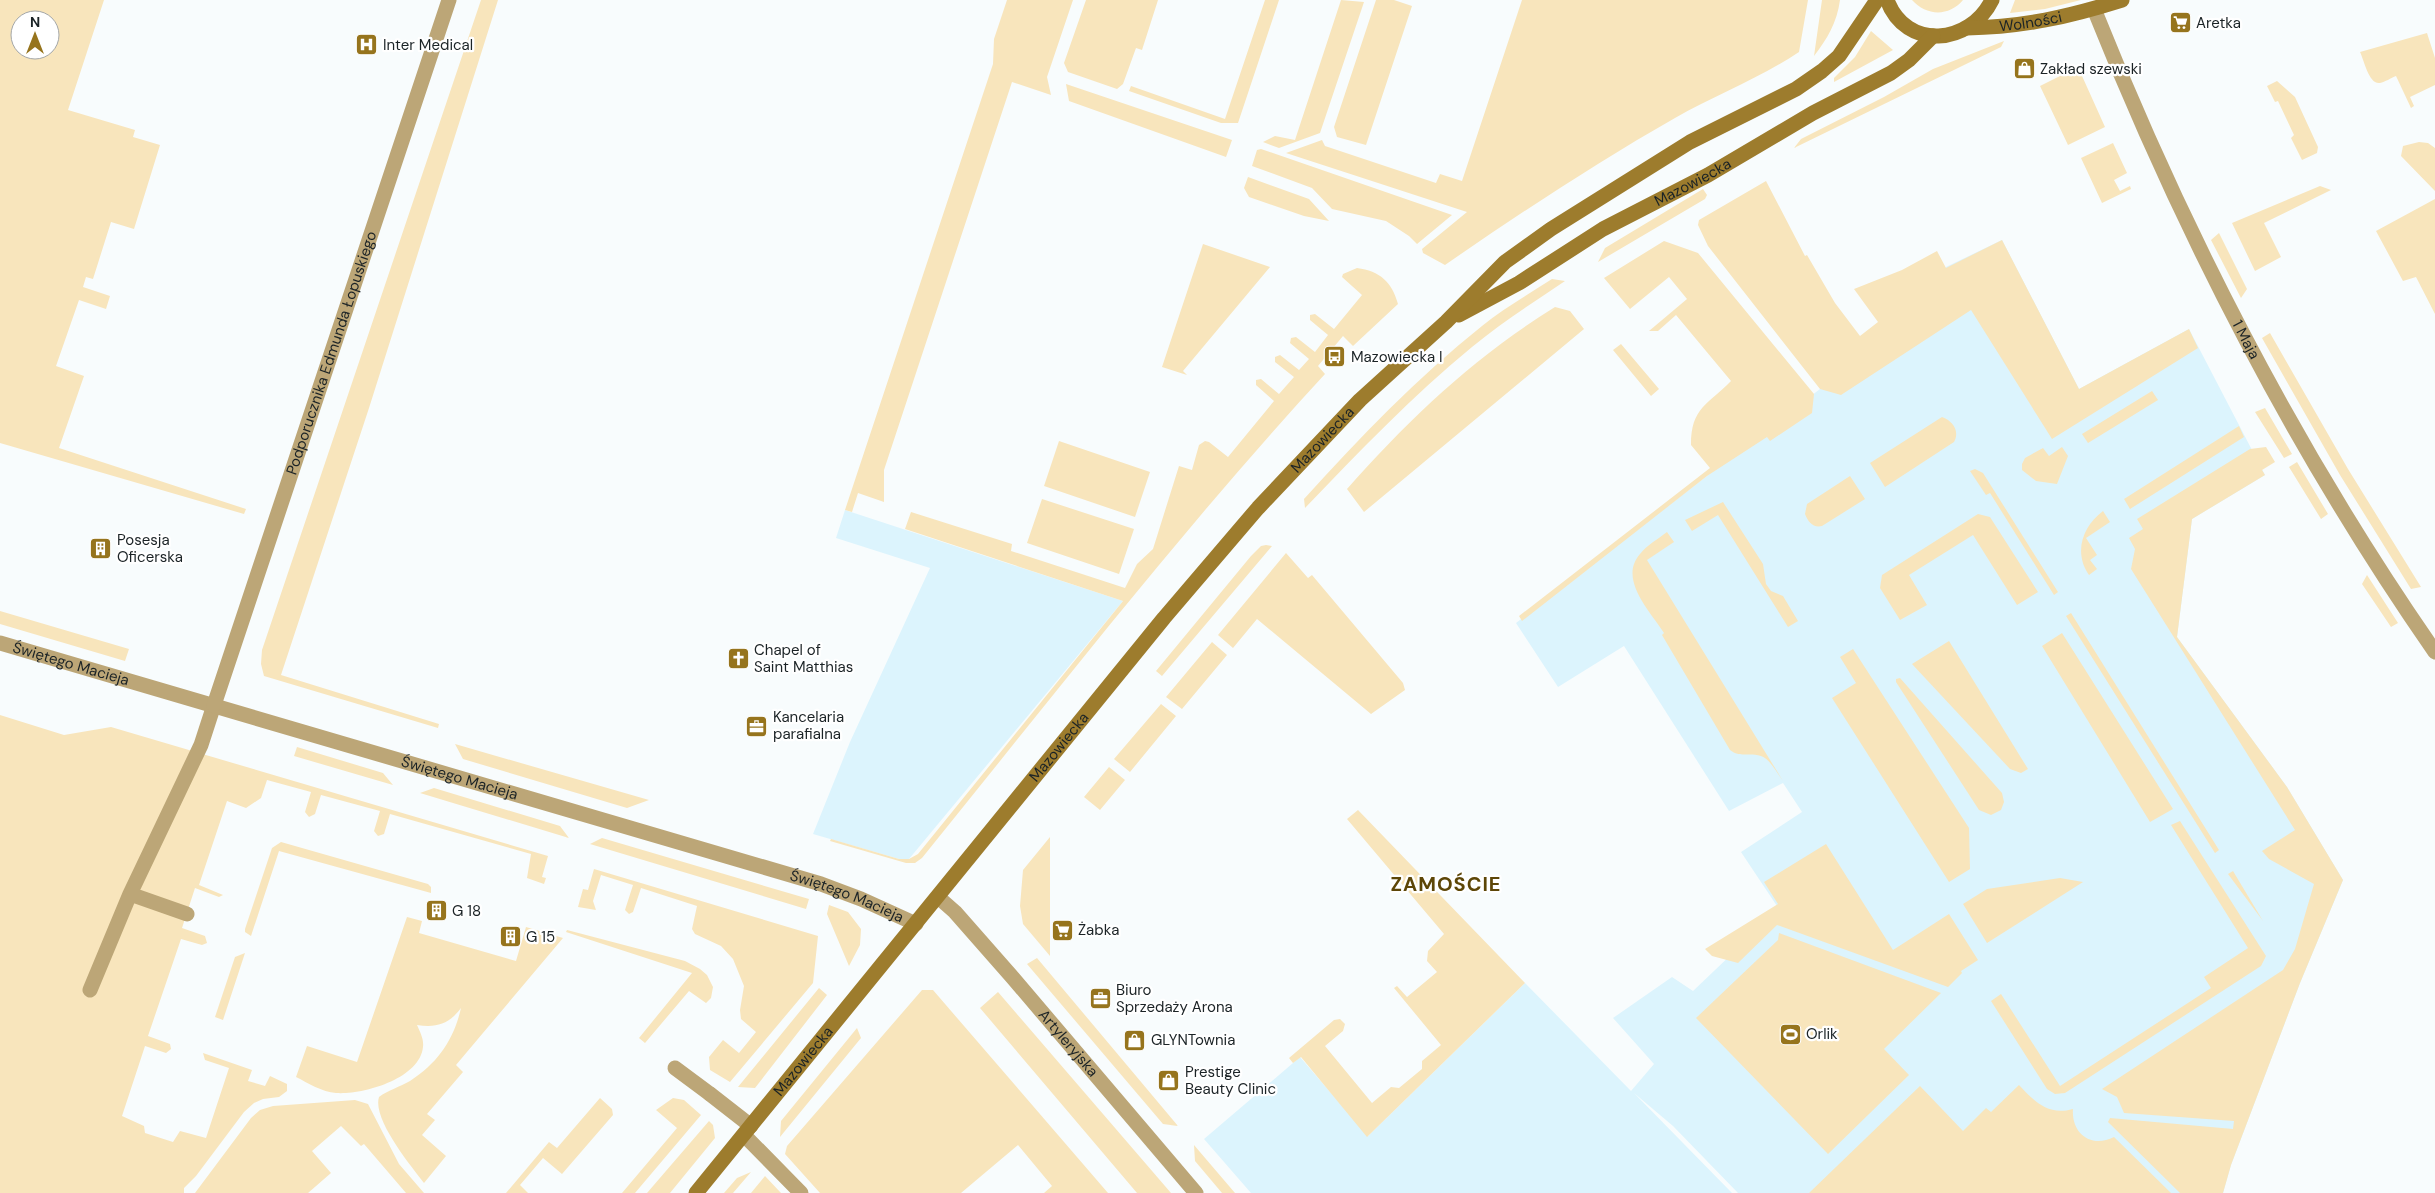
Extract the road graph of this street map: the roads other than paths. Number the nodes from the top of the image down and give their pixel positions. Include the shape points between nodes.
1 (449, 0) edge
2 (1877, 0) edge
3 (1887, 0) edge
4 (1992, 0) edge
5 (2122, 0) edge
6 (2094, 9) junction
7 (1967, 28) junction
8 (1933, 36) junction
9 (1446, 322) junction
10 (0, 642) edge
11 (2435, 652) edge
12 (214, 705) junction
13 (130, 894) junction
14 (938, 897) junction
15 (187, 914) dead end
16 (916, 924) junction
17 (90, 990) dead end
18 (675, 1068) dead end
19 (748, 1131) junction
20 (696, 1193) edge
21 (801, 1193) edge
22 (1196, 1193) edge

1 - 12 street, Podporucznika Edmunda Łopuskiego
2 - 9 street, Mazowiecka via 1839,56 1822,71 1796,89 1690,142 1566,218 1505,262
3 - 8 street via 1906,26
4 - 7 street via 1980,19
5 - 6 street, Wolności
6 - 7 street, Wolności via 2024,25
6 - 11 street, 1 Maja via 2122,80 2190,229 2244,336 2326,483
7 - 8 street via 1954,34
8 - 9 street, Mazowiecka via 1891,73 1813,113 1708,175 1603,229 1519,283
9 - 14 street, Mazowiecka via 1360,400 1236,532
10 - 12 street, Świętego Macieja
12 - 13 street, Podporucznika Edmunda Łopuskiego via 201,745
12 - 16 street, Świętego Macieja via 821,884
13 - 15 street
13 - 17 street, Podporucznika Edmunda Łopuskiego
14 - 16 street, Mazowiecka
14 - 22 street, Artyleryjska via 1019,985
16 - 19 street, Mazowiecka via 848,1003
18 - 19 street via 710,1094
19 - 20 street, Mazowiecka
19 - 21 street

